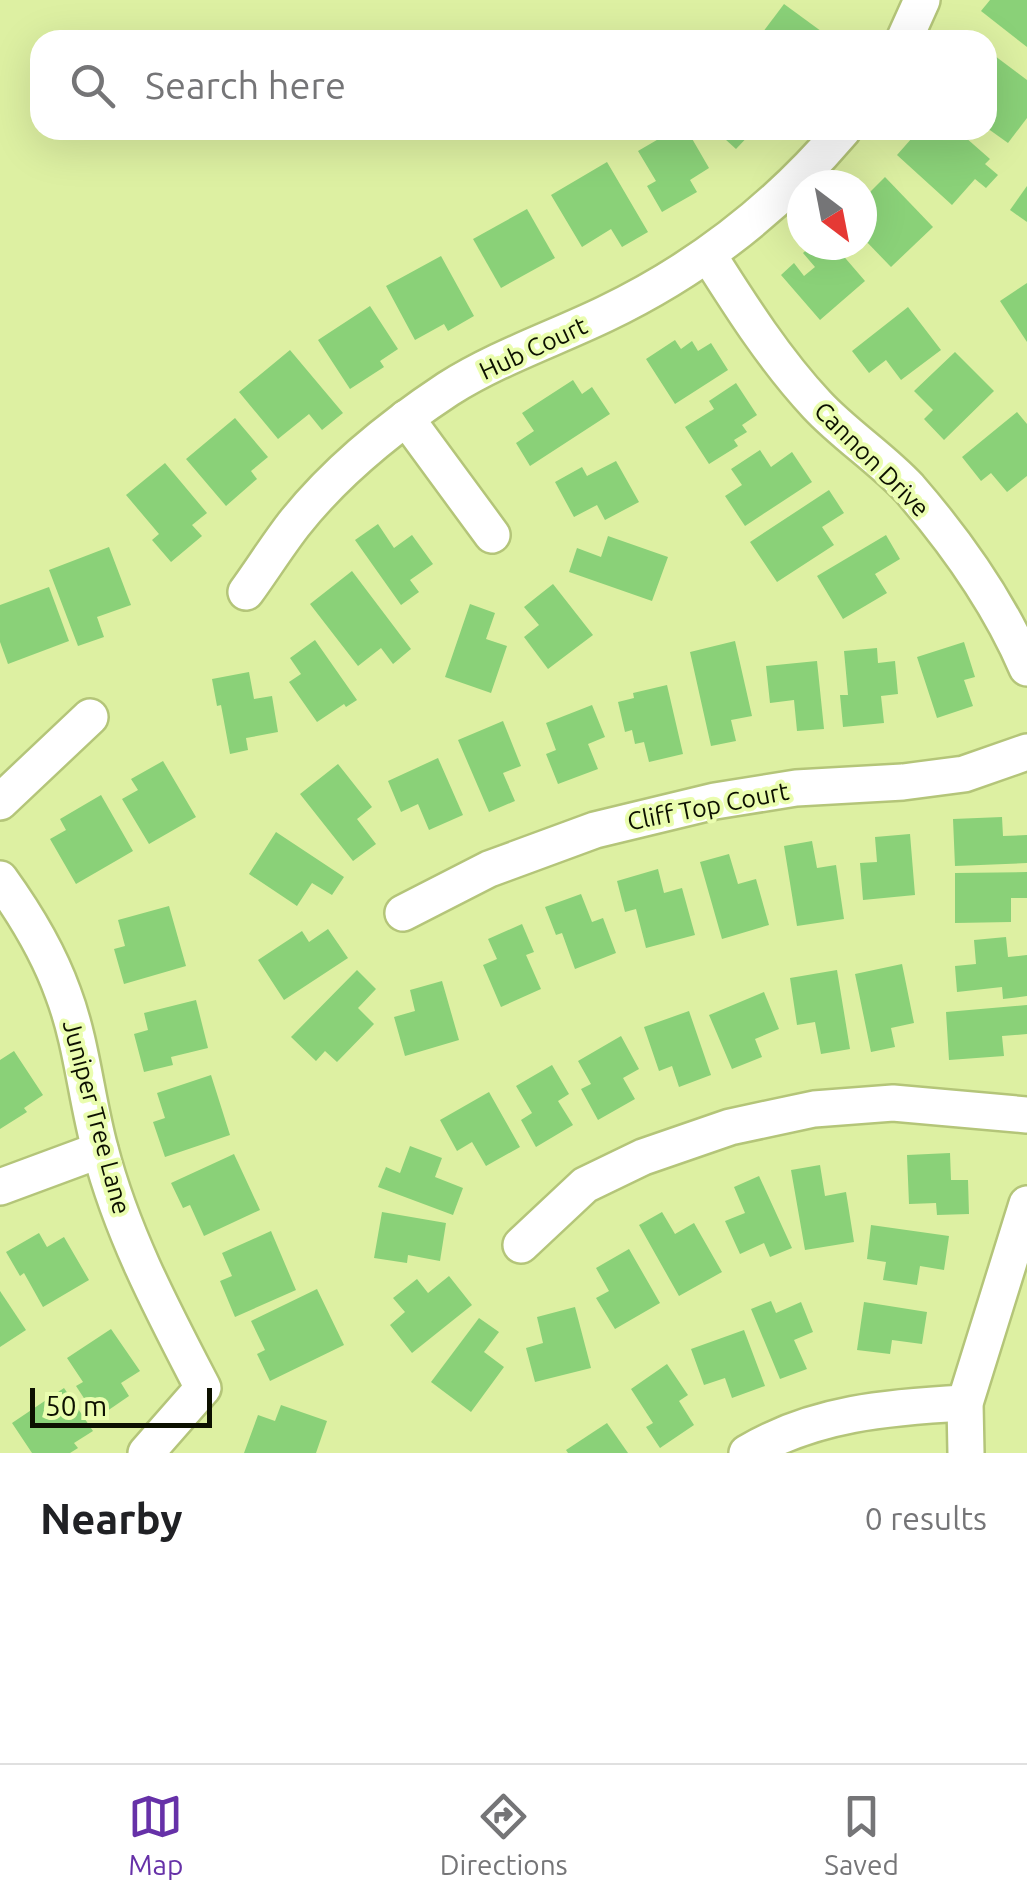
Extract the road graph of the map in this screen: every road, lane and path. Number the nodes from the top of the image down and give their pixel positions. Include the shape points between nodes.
1 (922, 0) edge
2 (908, 30) edge
3 (835, 140) edge
4 (709, 256) junction
5 (406, 418) junction
6 (492, 535) dead end
7 (246, 592) dead end
8 (1027, 668) edge
9 (90, 718) dead end
10 (1027, 752) edge
11 (0, 802) edge
12 (0, 879) edge
13 (403, 913) dead end
14 (1027, 1115) edge
15 (100, 1150) junction
16 (0, 1187) edge
17 (1027, 1204) edge
18 (521, 1245) dead end
19 (964, 1403) junction
20 (146, 1453) edge
21 (747, 1453) edge
22 (966, 1453) edge

1 - 2 street
3 - 4 street, Hub Court via 757,220
4 - 5 street, Hub Court via 605,315 452,387
4 - 8 street, Cannon Drive via 762,338 818,406 907,486 967,562
5 - 6 street
5 - 7 street, Hub Court via 296,522
9 - 11 street
10 - 13 street, Cliff Top Court via 964,774 796,788 595,830 488,869
12 - 15 street, Juniper Tree Lane via 45,948 64,996
14 - 18 street via 893,1104 814,1108 730,1127 585,1185
15 - 16 street
15 - 20 street, Juniper Tree Lane via 147,1278 202,1388
17 - 19 street
19 - 21 street via 824,1419
19 - 22 street

